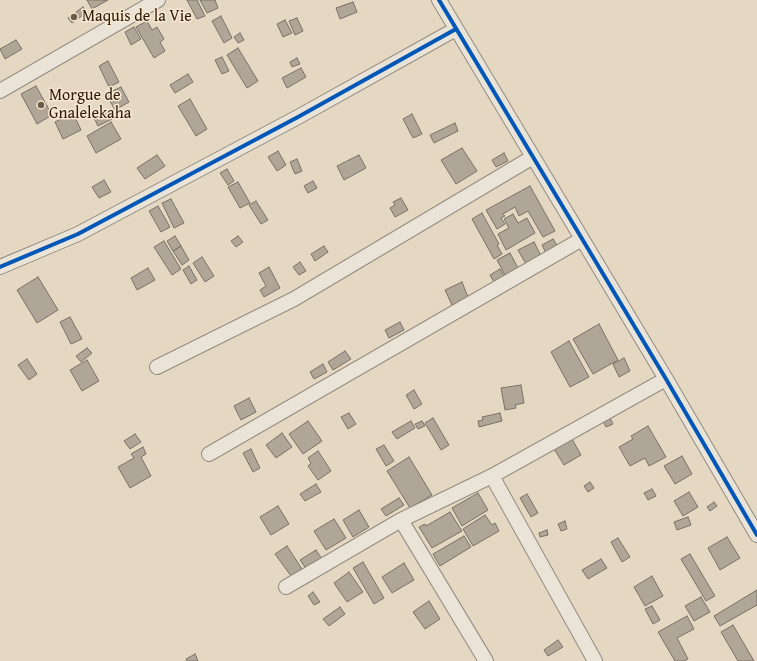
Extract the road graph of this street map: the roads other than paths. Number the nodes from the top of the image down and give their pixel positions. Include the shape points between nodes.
1 (158, 0) edge
2 (439, 0) edge
3 (456, 29) junction
4 (0, 91) edge
5 (533, 157) junction
6 (582, 239) junction
7 (0, 267) edge
8 (157, 367) dead end
9 (666, 378) junction
10 (209, 454) dead end
11 (492, 476) junction
12 (401, 520) junction
13 (757, 535) edge
14 (286, 586) dead end
15 (486, 661) edge
16 (595, 661) edge

1 - 4 street
2 - 3 street
3 - 5 street
3 - 7 street via 298,117 78,234
5 - 6 street
5 - 8 street via 294,299
6 - 9 street
6 - 10 street
9 - 11 street
9 - 13 street
11 - 12 street
11 - 16 street
12 - 14 street
12 - 15 street

